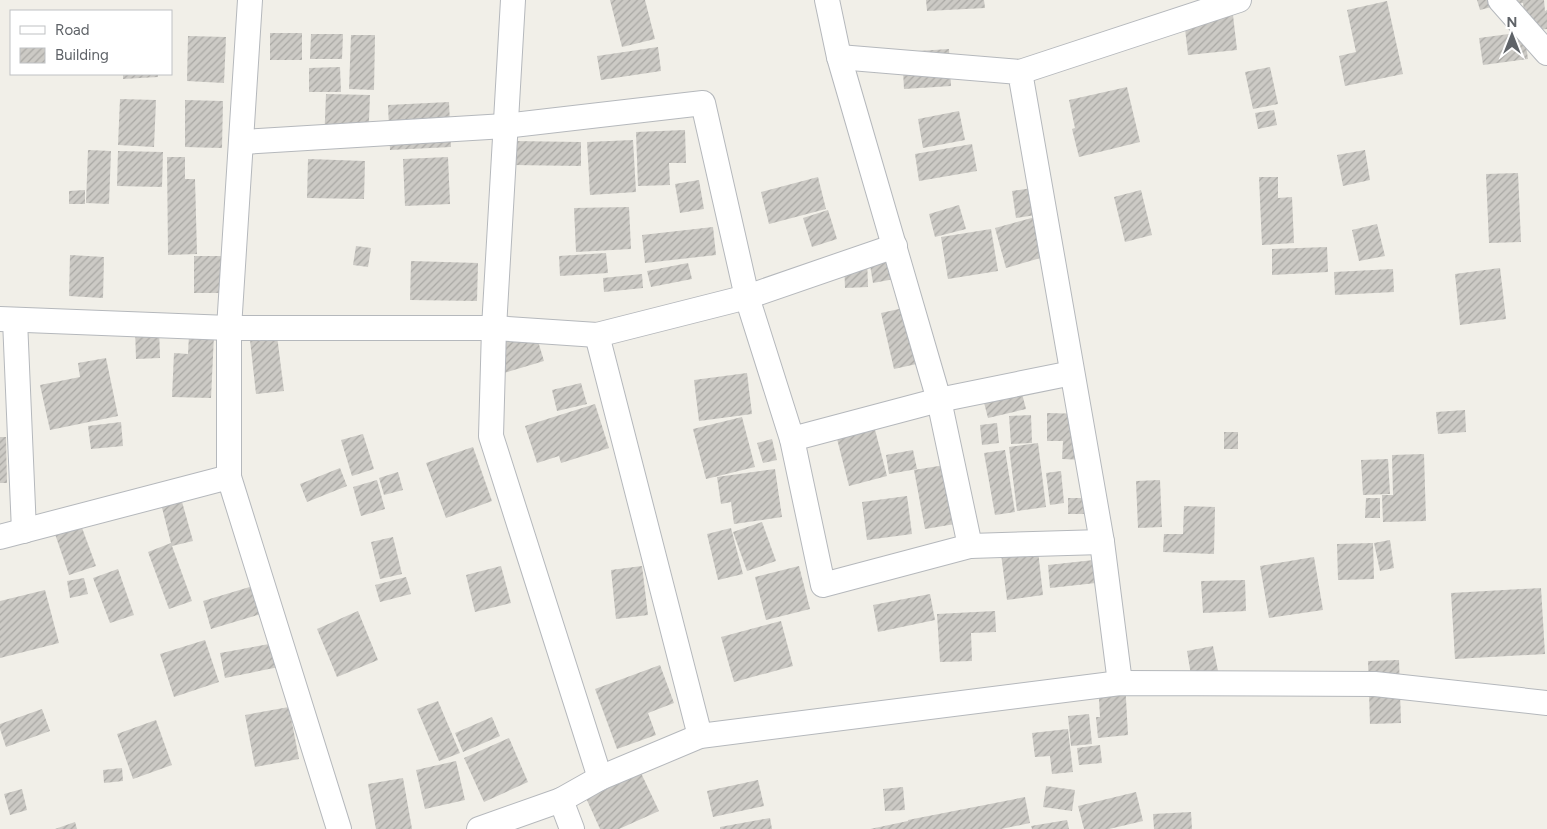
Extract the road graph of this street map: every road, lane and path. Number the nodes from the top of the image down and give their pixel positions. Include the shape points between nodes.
1 (250, 0) edge
2 (513, 0) edge
3 (827, 0) edge
4 (1240, 0) edge
5 (1500, 0) edge
6 (1547, 53) edge
7 (839, 57) junction
8 (1020, 72) junction
9 (505, 126) junction
10 (242, 142) junction
11 (894, 246) junction
12 (747, 297) junction
13 (7, 320) edge
14 (229, 328) junction
15 (494, 328) junction
16 (598, 335) junction
17 (1072, 373) junction
18 (939, 400) junction
19 (792, 439) junction
20 (229, 477) junction
21 (24, 531) junction
22 (0, 537) edge
23 (1102, 542) junction
24 (970, 546) junction
25 (1120, 683) junction
26 (1547, 703) edge
27 (700, 736) junction
28 (600, 778) junction
29 (561, 800) junction
30 (339, 829) edge
31 (480, 829) edge
32 (572, 829) edge

1 - 10 street
2 - 9 street
3 - 7 street
4 - 8 street
5 - 6 street
7 - 8 street
7 - 11 street
8 - 17 street
9 - 10 street
9 - 12 street via 703,103
9 - 15 street
10 - 14 street
11 - 12 street
11 - 18 street
12 - 16 street
12 - 19 street
13 - 14 street
13 - 21 street
14 - 15 street
14 - 20 street
15 - 16 street
15 - 28 street via 491,436
16 - 27 street
17 - 18 street
17 - 23 street
18 - 19 street
18 - 24 street
19 - 24 street via 823,585
20 - 21 street
20 - 30 street
21 - 22 street
23 - 24 street
23 - 25 street
25 - 26 street via 1375,684
25 - 27 street
27 - 28 street
28 - 29 street
29 - 31 street
29 - 32 street

